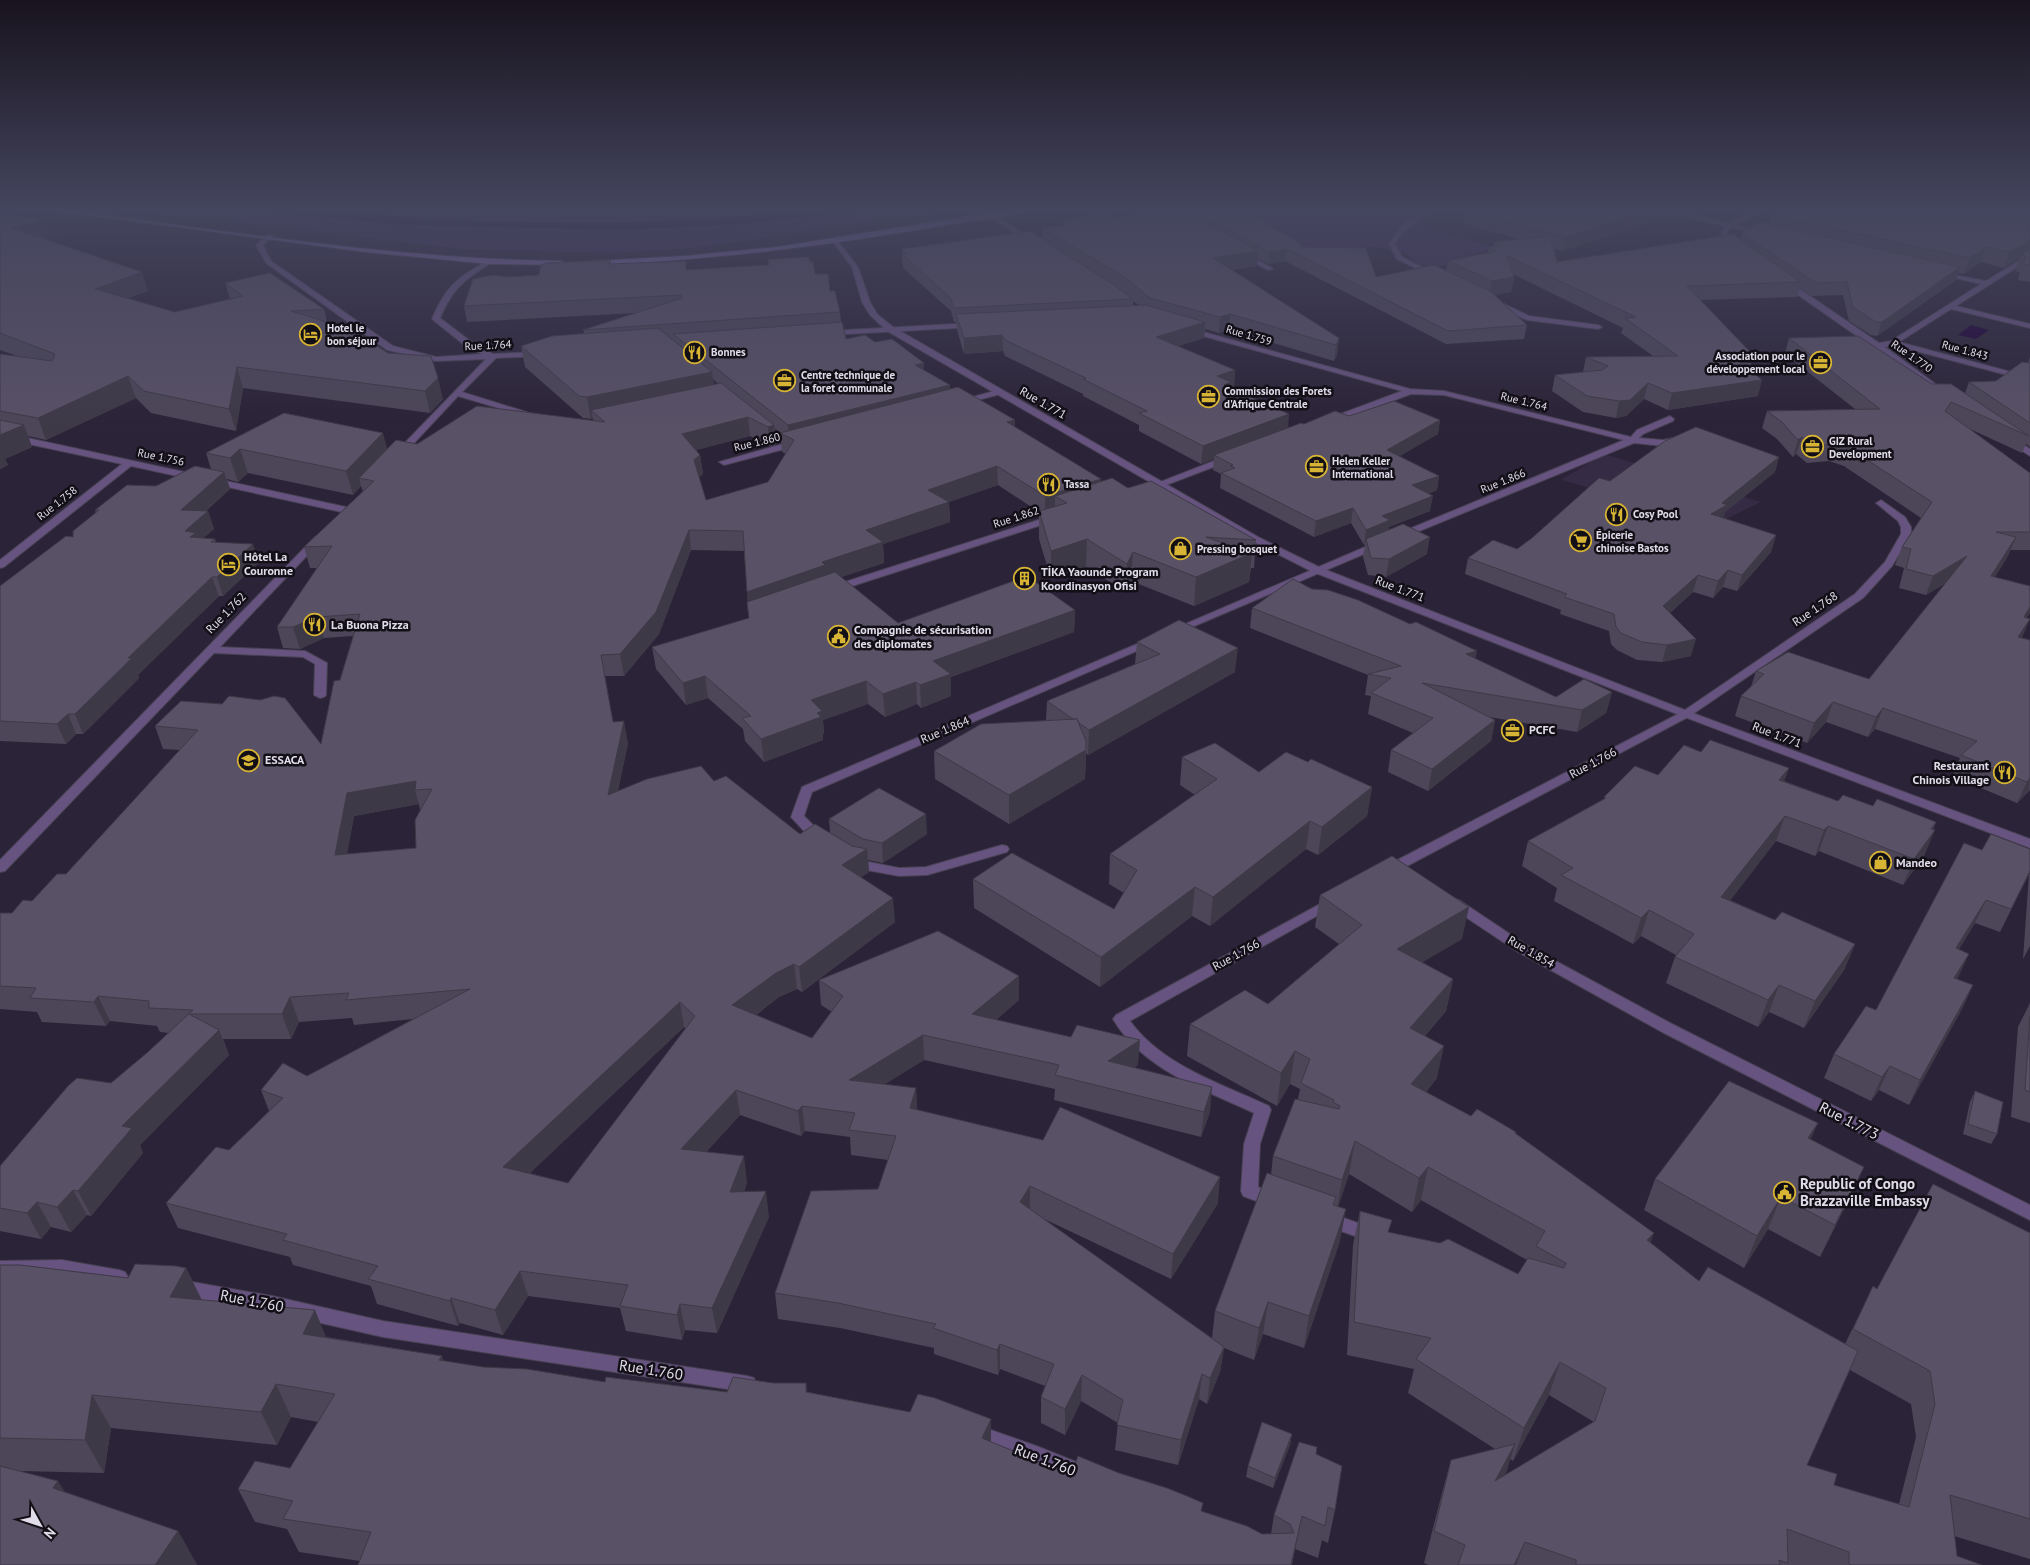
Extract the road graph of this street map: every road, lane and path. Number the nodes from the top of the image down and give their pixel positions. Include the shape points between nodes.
1 (294, 281) edge
2 (459, 281) edge
3 (859, 281) edge
4 (1783, 281) edge
5 (1978, 281) edge
6 (1990, 281) edge
7 (1987, 283) junction
8 (1492, 302) edge
9 (1950, 307) junction
10 (978, 325) edge
11 (2030, 326) edge
12 (1181, 327) edge
13 (1598, 327) dead end
14 (890, 329) junction
15 (821, 334) edge
16 (1893, 343) junction
17 (1878, 346) junction
18 (550, 353) edge
19 (493, 357) junction
20 (2030, 379) edge
21 (1410, 391) junction
22 (1942, 391) edge
23 (998, 392) junction
24 (456, 393) junction
25 (950, 404) edge
26 (544, 419) edge
27 (1670, 419) dead end
28 (1318, 425) edge
29 (0, 435) edge
30 (2006, 436) edge
31 (1686, 438) edge
32 (779, 440) dead end
33 (1633, 440) junction
34 (806, 441) edge
35 (787, 446) junction
36 (2030, 453) edge
37 (1234, 456) edge
38 (394, 459) edge
39 (130, 462) junction
40 (724, 462) dead end
41 (1161, 484) junction
42 (1142, 490) edge
43 (1881, 503) dead end
44 (346, 509) edge
45 (1068, 514) edge
46 (326, 531) edge
47 (0, 565) edge
48 (1317, 570) junction
49 (824, 592) edge
50 (210, 650) junction
51 (320, 695) dead end
52 (1686, 714) junction
53 (2030, 844) edge
54 (832, 847) edge
55 (1002, 849) dead end
56 (846, 856) edge
57 (1401, 864) junction
58 (0, 868) edge
59 (1416, 874) edge
60 (1376, 878) edge
61 (1445, 896) edge
62 (1342, 897) edge
63 (1667, 1028) joint
64 (1285, 1204) edge
65 (2030, 1213) edge
66 (1312, 1214) edge
67 (1366, 1233) edge
68 (0, 1268) edge
69 (138, 1281) edge
70 (167, 1286) edge
71 (760, 1387) edge
72 (965, 1430) edge
73 (1101, 1482) edge

1 - 19 street, Rue 1.764 via 383,345 436,359
2 - 19 street via 436,313 436,319
3 - 14 street, Rue 1.771 via 874,315
4 - 17 street
5 - 7 street
6 - 7 street, Rue 1.770
7 - 9 street, Rue 1.770
8 - 13 street via 1527,318
9 - 11 street
9 - 16 street, Rue 1.770
10 - 14 street
12 - 21 street, Rue 1.759
14 - 15 street
14 - 23 street, Rue 1.771
16 - 17 street, Rue 1.770
16 - 20 street, Rue 1.843
17 - 22 street, Rue 1.770
18 - 19 street, Rue 1.764
19 - 24 street
21 - 28 street
21 - 33 street, Rue 1.764 via 1444,393
23 - 25 street
23 - 41 street, Rue 1.771
24 - 26 street
24 - 38 street
27 - 33 street via 1640,432
29 - 39 street, Rue 1.756
30 - 36 street
31 - 33 street, Rue 1.866 via 1663,444
32 - 35 street
33 - 48 street, Rue 1.866
34 - 35 street, Rue 1.860
35 - 40 street, Rue 1.860
37 - 41 street
39 - 44 street, Rue 1.756
39 - 47 street, Rue 1.758
41 - 42 street
41 - 48 street, Rue 1.771 via 1257,540
43 - 52 street, Rue 1.768 via 1900,517 1906,527 1906,536 1881,575 1859,596
45 - 49 street, Rue 1.862
46 - 50 street, Rue 1.762
48 - 52 street, Rue 1.771
48 - 54 street, Rue 1.864 via 806,790 797,817 817,839
50 - 51 street via 306,654 321,663
50 - 58 street, Rue 1.762
52 - 53 street, Rue 1.771
52 - 57 street, Rue 1.766
55 - 56 street via 927,871 899,872 860,865
57 - 59 street
57 - 60 street, Rue 1.766
61 - 63 street, Rue 1.854 via 1523,949
62 - 64 street, Rue 1.766 via 1121,1019 1136,1040 1169,1066 1263,1110 1252,1144 1250,1191
63 - 65 street, Rue 1.773
66 - 67 street
68 - 69 street via 62,1267
70 - 71 street, Rue 1.760 via 272,1304 383,1329
72 - 73 street, Rue 1.760

